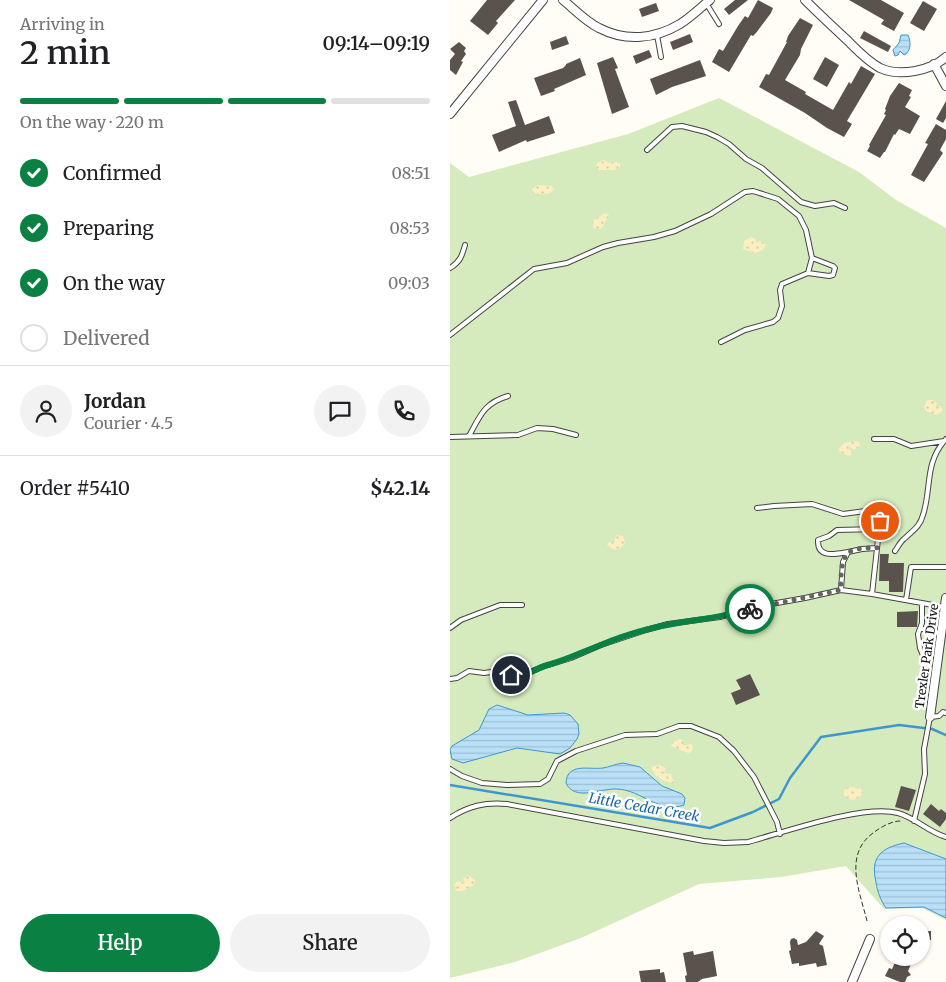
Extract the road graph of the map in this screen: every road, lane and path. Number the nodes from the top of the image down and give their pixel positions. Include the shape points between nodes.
1 (543, 0) edge
2 (563, 0) edge
3 (805, 0) edge
4 (708, 2) edge
5 (719, 24) dead end
6 (656, 35) junction
7 (661, 57) dead end
8 (946, 57) edge
9 (934, 64) junction
10 (946, 86) edge
11 (450, 114) edge
12 (647, 150) dead end
13 (845, 208) dead end
14 (465, 245) dead end
15 (812, 258) junction
16 (450, 268) edge
17 (808, 273) junction
18 (450, 335) edge
19 (721, 342) dead end
20 (508, 396) dead end
21 (576, 435) dead end
22 (450, 436) edge
23 (468, 436) junction
24 (874, 439) dead end
25 (945, 440) edge
26 (757, 508) dead end
27 (878, 528) junction
28 (877, 548) junction
29 (848, 552) junction
30 (895, 552) dead end
31 (946, 567) edge
32 (841, 590) junction
33 (872, 594) junction
34 (946, 598) edge
35 (906, 600) junction
36 (922, 603) junction
37 (522, 606) dead end
38 (945, 607) edge
39 (450, 628) edge
40 (920, 628) junction
41 (941, 634) junction
42 (926, 660) dead end
43 (450, 679) edge
44 (946, 713) edge
45 (929, 720) junction
46 (450, 769) edge
47 (450, 818) edge
48 (914, 821) junction
49 (780, 834) junction
50 (946, 837) edge
51 (867, 921) dead end
52 (870, 940) dead end
53 (852, 982) edge

1 - 11 street
2 - 6 street via 599,28 624,36
3 - 9 street via 879,67 907,72
4 - 5 lane
4 - 6 street via 680,24
6 - 7 lane
8 - 9 street
9 - 10 street
12 - 13 lane via 672,127 706,132 762,168 801,202 815,206 834,203
14 - 16 lane via 461,258
15 - 17 lane
15 - 17 lane via 833,266 836,272 828,276
15 - 18 lane via 803,222 793,210 766,194 745,192 675,231 603,247 567,263 534,269
17 - 19 lane via 782,284 781,312 773,322 745,330
20 - 23 lane via 487,406
21 - 23 lane via 537,428 518,435
22 - 23 lane
24 - 25 lane via 894,439 911,446
25 - 30 lane via 930,470 923,517
26 - 27 lane via 812,504 843,514 873,510 880,521
27 - 28 lane
27 - 29 lane via 837,530 818,540 820,551 825,554
28 - 29 lane
28 - 33 lane
29 - 32 lane via 843,562
31 - 35 lane via 911,568
32 - 33 lane
32 - 43 lane via 720,617 668,624 601,645 524,675 476,671
33 - 35 lane
34 - 38 street, Trexler Park Drive
35 - 36 lane
36 - 38 lane
36 - 40 lane
37 - 39 lane via 500,605
38 - 41 street, Trexler Park Drive
40 - 41 lane
40 - 42 lane via 920,648
41 - 45 street, Trexler Park Drive
44 - 45 lane
45 - 48 lane via 924,749 925,774
46 - 49 lane via 482,783 540,784 548,779 557,761 571,753 625,735 657,734 679,726 691,726 714,734 729,744 754,777
47 - 49 lane via 475,805 496,803 724,843 748,842
48 - 49 lane via 899,813 882,810
48 - 50 lane
48 - 51 path via 897,821 881,827 868,836 857,853 855,871
52 - 53 street

